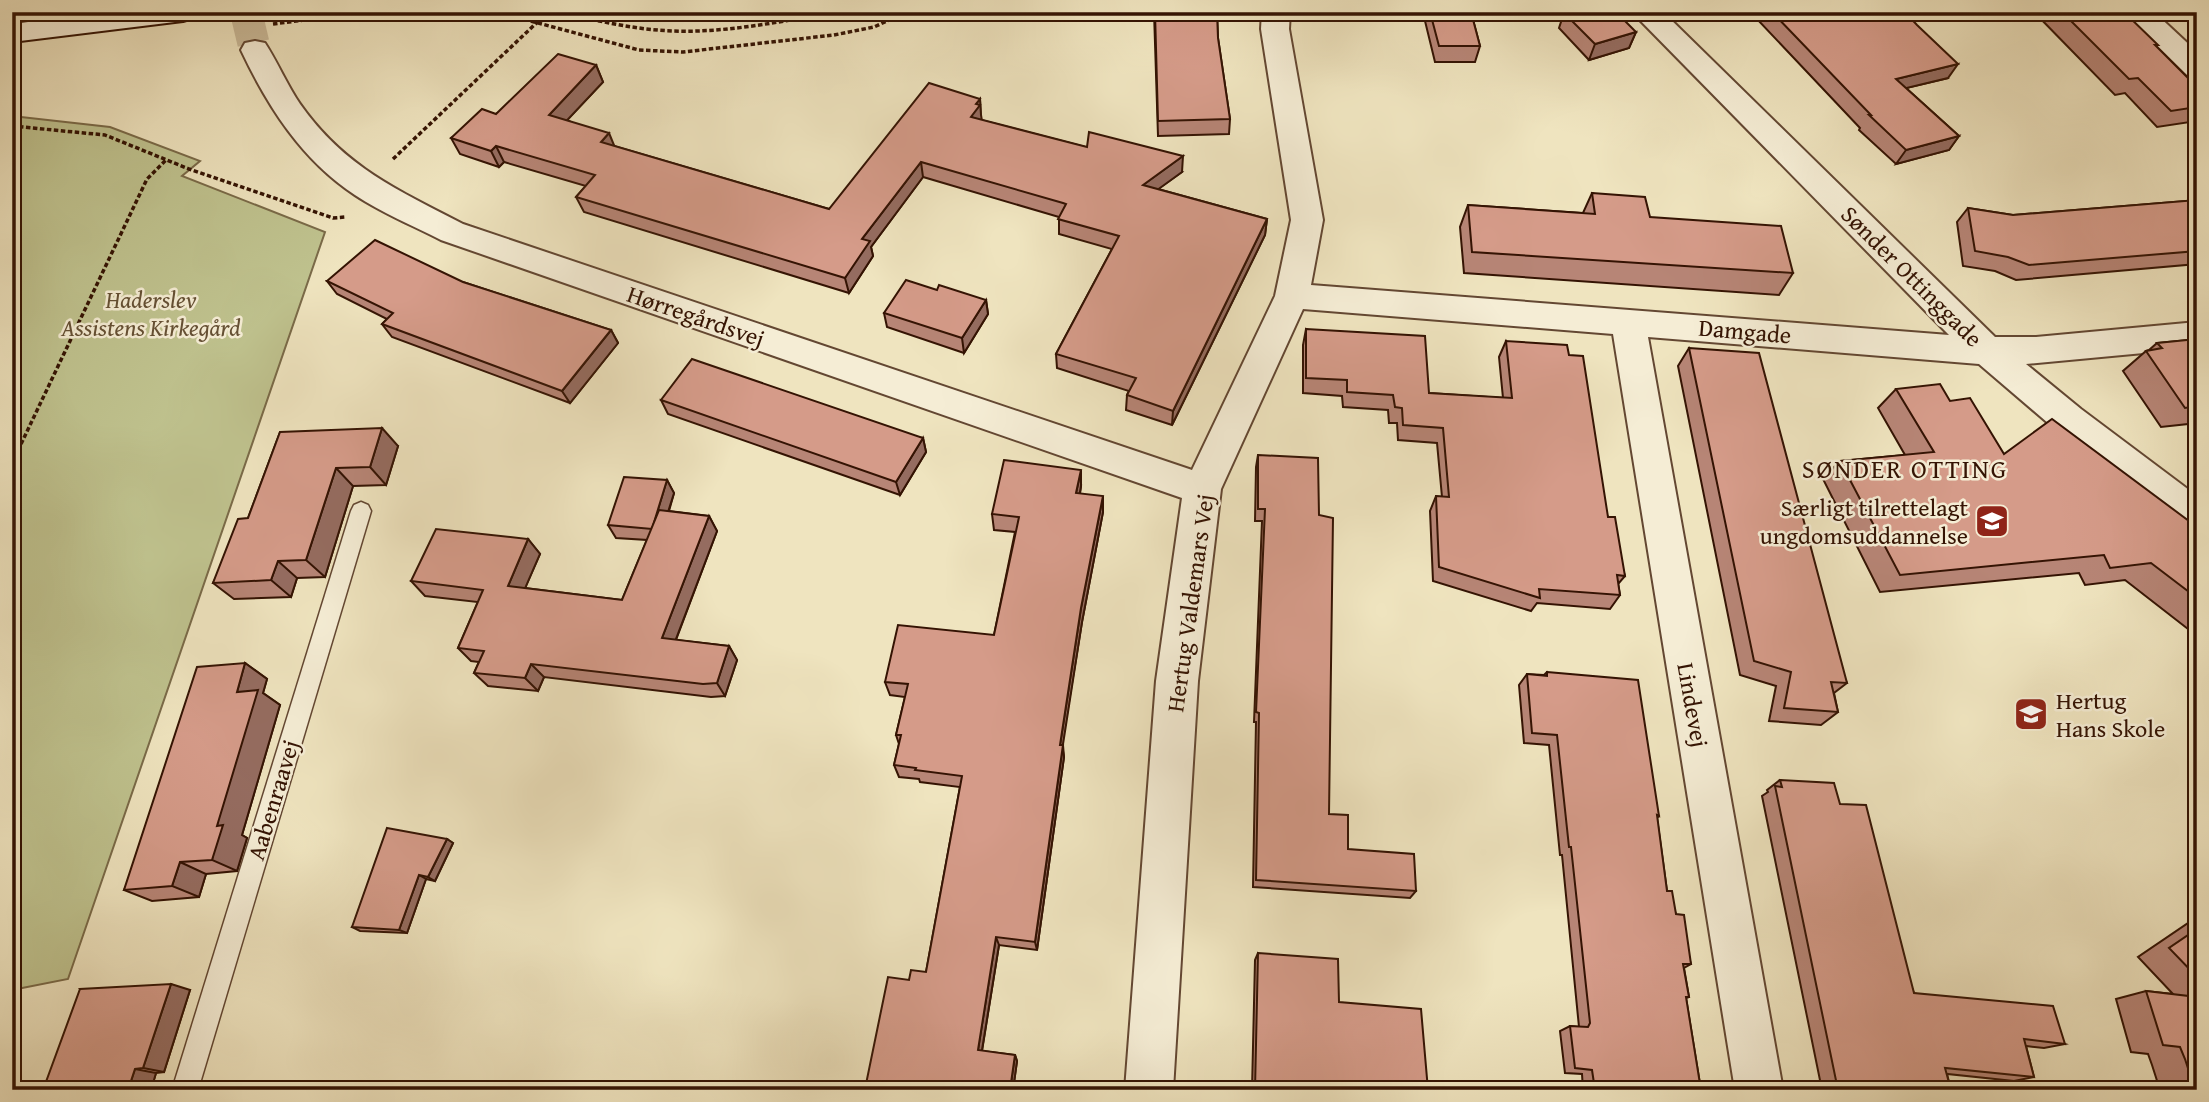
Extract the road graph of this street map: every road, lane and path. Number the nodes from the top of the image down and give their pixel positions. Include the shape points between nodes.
1 (183, 12) edge
2 (497, 12) edge
3 (548, 12) edge
4 (557, 12) edge
5 (840, 12) edge
6 (906, 12) edge
7 (1276, 12) edge
8 (1646, 12) edge
9 (2137, 12) edge
10 (536, 23) junction
11 (12, 33) edge
12 (255, 50) tunnel mouth
13 (2197, 68) edge
14 (12, 126) edge
15 (166, 160) junction
16 (378, 193) junction
17 (1292, 296) junction
18 (1628, 321) junction
19 (2197, 335) edge
20 (1987, 351) junction
21 (12, 463) edge
22 (1202, 489) junction
23 (361, 511) dead end
24 (2197, 517) edge
25 (184, 1090) edge
26 (1149, 1090) edge
27 (1759, 1090) edge

1 - 11 street
2 - 10 path
3 - 10 path
4 - 5 path via 632,28 677,31
6 - 10 path via 874,27 834,35 683,52 639,50
7 - 17 street, Hertug Valdemars Vej via 1307,220
8 - 20 street, Sønder Ottinggade
9 - 13 street
10 - 16 path
12 - 16 street, Hørregårdsvej via 277,96 309,139
14 - 15 path via 105,135
15 - 16 path via 333,218 355,217
15 - 21 path via 147,179
16 - 22 street, Hørregårdsvej via 452,232
17 - 18 street, Damgade
17 - 22 street, Hertug Valdemars Vej
18 - 20 street, Damgade
18 - 27 street, Lindevej
19 - 20 street, Damgade
20 - 24 street, Sønder Ottinggade via 2067,419
22 - 26 street, Hertug Valdemars Vej via 1177,681
23 - 25 lane, Aabenraavej

